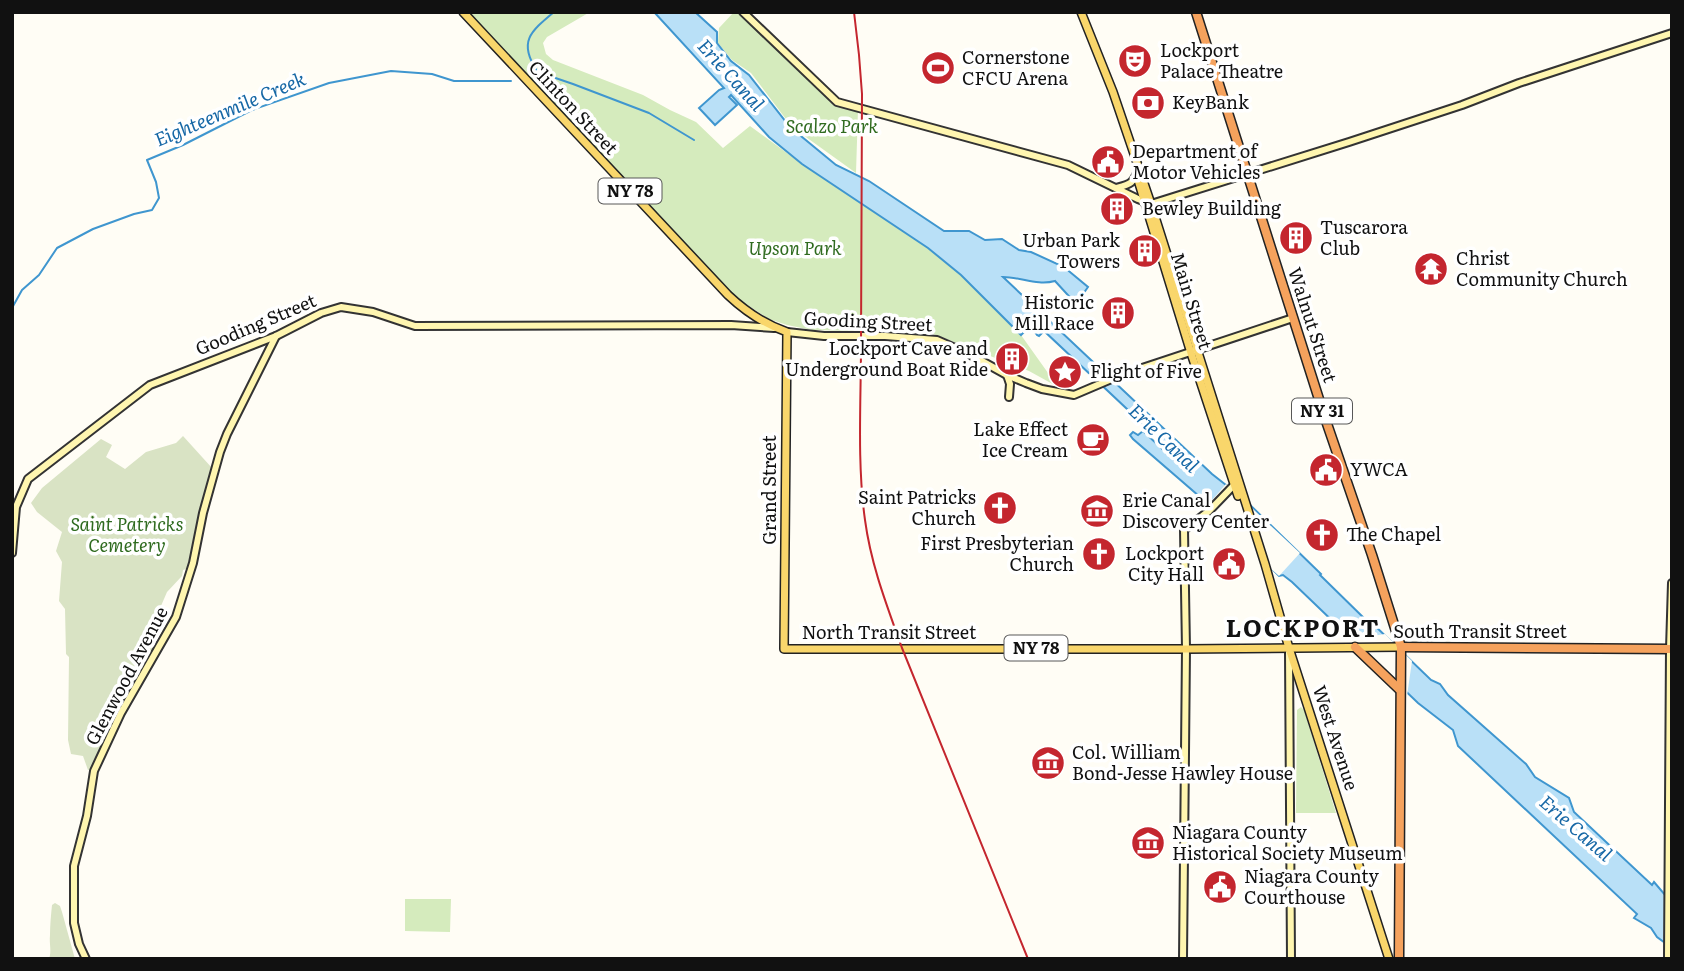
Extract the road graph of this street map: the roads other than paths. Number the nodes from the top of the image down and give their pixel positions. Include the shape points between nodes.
1 (463, 12) edge
2 (743, 12) edge
3 (1079, 12) edge
4 (1196, 12) edge
5 (1672, 33) edge
6 (1137, 172) junction
7 (1247, 174) junction
8 (1116, 188) junction
9 (1147, 203) junction
10 (749, 313) junction
11 (1293, 318) junction
12 (731, 325) junction
13 (776, 328) junction
14 (788, 332) junction
15 (276, 336) junction
16 (1194, 352) junction
17 (1007, 375) junction
18 (1009, 397) dead end
19 (1235, 484) junction
20 (12, 553) edge
21 (1672, 583) edge
22 (1274, 599) junction
23 (1351, 647) junction
24 (1289, 648) junction
25 (1400, 648) junction
26 (784, 649) joint
27 (1186, 649) junction
28 (1671, 649) edge
29 (1399, 693) junction
30 (86, 959) edge
31 (1182, 959) edge
32 (1291, 959) edge
33 (1389, 959) edge
34 (1399, 959) edge
35 (1668, 959) edge

1 - 10 main road, Clinton Street / NY 78
2 - 8 street via 837,102 1068,165
3 - 6 main road, Main Street via 1113,92
4 - 7 highway, Walnut Street / NY 31
5 - 7 street
6 - 8 street via 1130,184
6 - 9 main road, Main Street
7 - 9 street
7 - 11 highway, Walnut Street / NY 31
8 - 9 street
9 - 16 main road, Main Street
10 - 12 street via 747,321
10 - 13 main road, Gooding Street / NY 78
11 - 16 street
11 - 25 highway, Walnut Street / NY 31
12 - 13 street, Gooding Street
12 - 15 street, Gooding Street via 415,326 341,307
13 - 14 main road, Gooding Street / NY 78
14 - 17 street, Gooding Street via 937,340
14 - 26 main road, Grand Street / NY 78
15 - 20 street, Gooding Street via 150,385 27,479 16,507
15 - 30 street, Glenwood Avenue via 220,452 176,617 94,771 74,866 74,923
16 - 17 street, Gooding Street via 1074,395
16 - 19 main road, Main Street
17 - 18 street
19 - 22 main road, Main Street
19 - 22 main road, Main Street via 1245,500
19 - 27 street via 1184,530
21 - 28 street
22 - 24 main road, Main Street
23 - 24 main road, South Transit Street / NY 78
23 - 25 main road, South Transit Street / NY 78
23 - 29 highway
24 - 27 main road, North Transit Street / NY 78
24 - 32 street
24 - 33 main road, West Avenue
25 - 28 highway, South Transit Street / NY 78
25 - 29 highway, NY 31
26 - 27 main road, North Transit Street / NY 78
27 - 31 street
28 - 35 street
29 - 34 highway, NY 31

